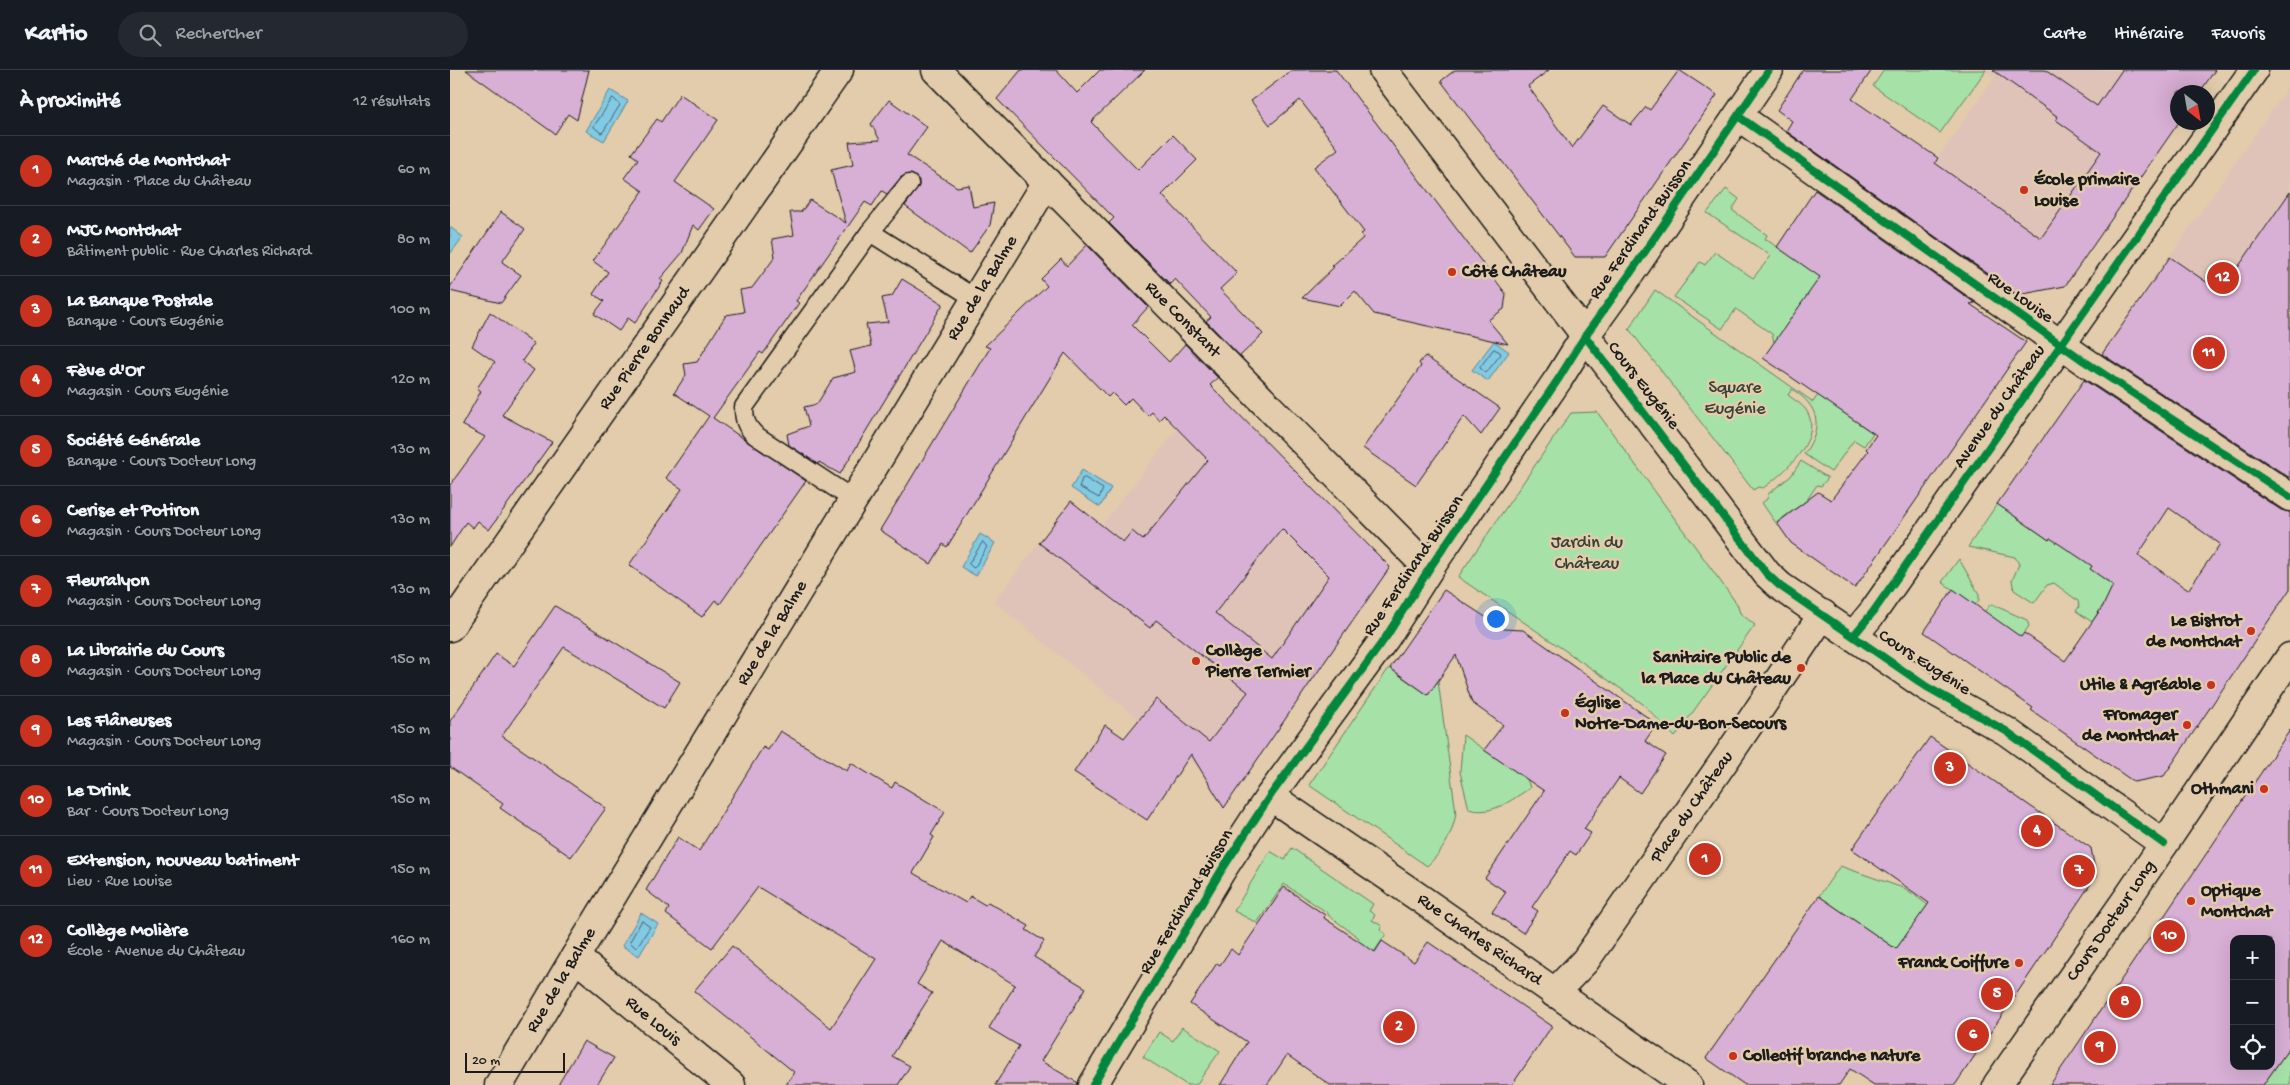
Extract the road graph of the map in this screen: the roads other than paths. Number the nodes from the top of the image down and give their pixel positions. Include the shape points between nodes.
1 (840, 70) edge
2 (936, 70) edge
3 (1383, 70) edge
4 (1769, 70) edge
5 (2254, 70) edge
6 (1738, 116) junction
7 (1047, 182) junction
8 (909, 184) dead end
9 (870, 232) junction
10 (976, 299) junction
11 (1585, 336) junction
12 (2062, 346) junction
13 (2290, 497) edge
14 (854, 500) junction
15 (1429, 568) junction
16 (1823, 614) junction
17 (450, 627) edge
18 (1854, 635) junction
19 (2290, 657) edge
20 (1270, 796) junction
21 (2164, 844) junction
22 (575, 957) junction
23 (1554, 994) junction
24 (499, 1085) edge
25 (731, 1085) edge
26 (1093, 1085) edge
27 (1688, 1085) edge
28 (1997, 1085) edge

1 - 17 street, Rue Pierre Bonnaud
2 - 7 street, Rue Constant
3 - 11 street, Cours Eugénie
4 - 6 street, Rue Ferdinand Buisson
5 - 12 street, Avenue du Château
6 - 11 street, Rue Ferdinand Buisson
6 - 12 street, Rue Louise
7 - 10 street, Rue de la Balme
7 - 15 street, Rue Constant
8 - 9 lane
9 - 10 lane
9 - 14 lane via 744,407 747,426 755,435
10 - 14 street, Rue de la Balme
11 - 15 street, Rue Ferdinand Buisson
11 - 16 street, Cours Eugénie via 1767,574
12 - 13 street, Rue Louise
12 - 18 street, Avenue du Château
14 - 22 street, Rue de la Balme
15 - 20 street, Rue Ferdinand Buisson via 1386,637
16 - 18 street, Cours Eugénie
16 - 23 street, Place du Château via 1585,961
18 - 21 street, Cours Eugénie via 1927,687 2006,730
19 - 21 street, Cours Docteur Long
20 - 23 street, Rue Charles Richard
20 - 26 street, Rue Ferdinand Buisson
21 - 28 street, Cours Docteur Long
22 - 24 street, Rue de la Balme
22 - 25 street, Rue Louis
23 - 27 street, Rue Charles Richard

